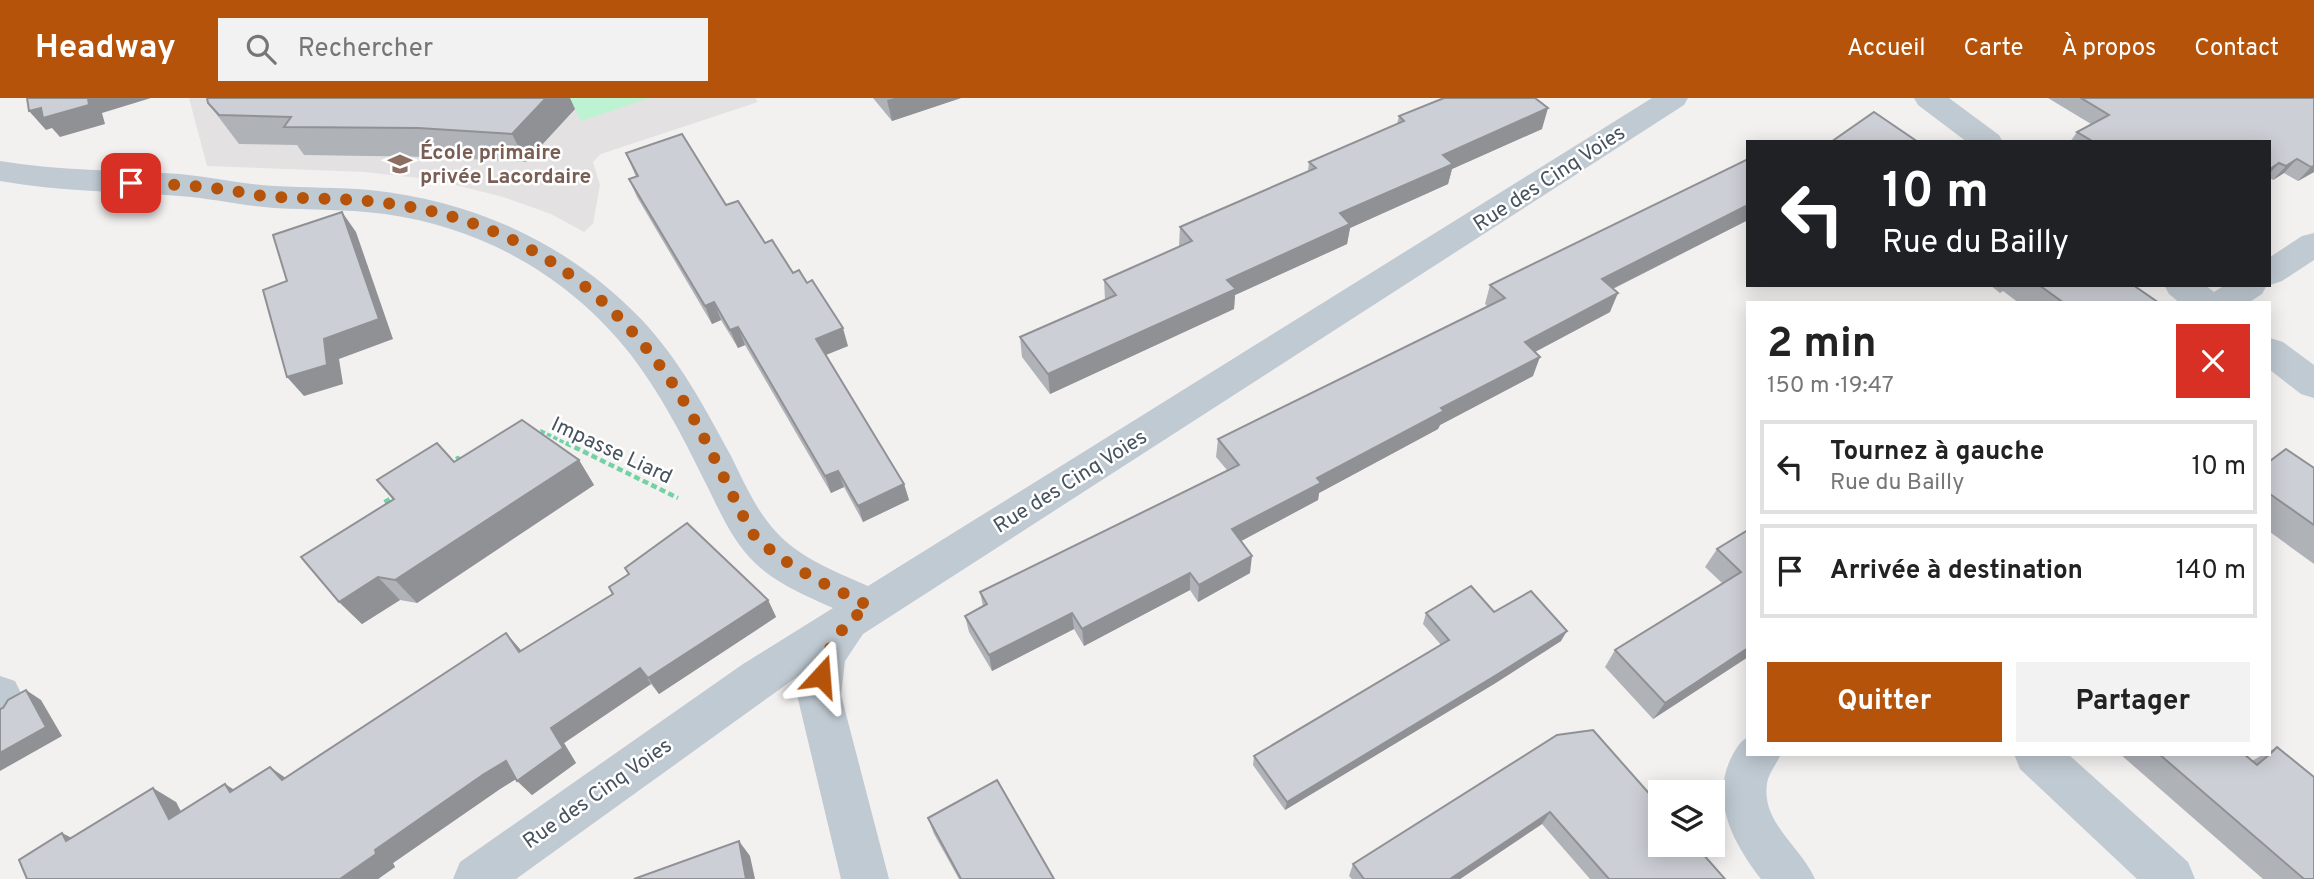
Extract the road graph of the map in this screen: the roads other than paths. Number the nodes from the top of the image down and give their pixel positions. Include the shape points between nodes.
1 (1673, 98) edge
2 (1929, 98) edge
3 (1985, 140) edge
4 (4, 176) edge
5 (2314, 244) edge
6 (2271, 272) edge
7 (2184, 287) edge
8 (2247, 287) edge
9 (2201, 301) edge
10 (2226, 301) edge
11 (2271, 355) edge
12 (2314, 384) edge
13 (860, 613) junction
14 (1757, 756) edge
15 (2038, 756) edge
16 (477, 879) edge
17 (865, 879) edge
18 (1791, 879) edge
19 (2171, 879) edge

1 - 13 street, Rue des Cinq Voies
2 - 3 street
4 - 13 street via 382,202 464,219 519,241 572,275 650,352 686,408 752,533 770,552
5 - 6 street
7 - 9 street
8 - 10 street
11 - 12 street
13 - 16 street, Rue des Cinq Voies via 758,678
13 - 17 street via 825,656 819,695
14 - 18 street via 1749,764 1744,784 1748,813 1768,853
15 - 19 street

